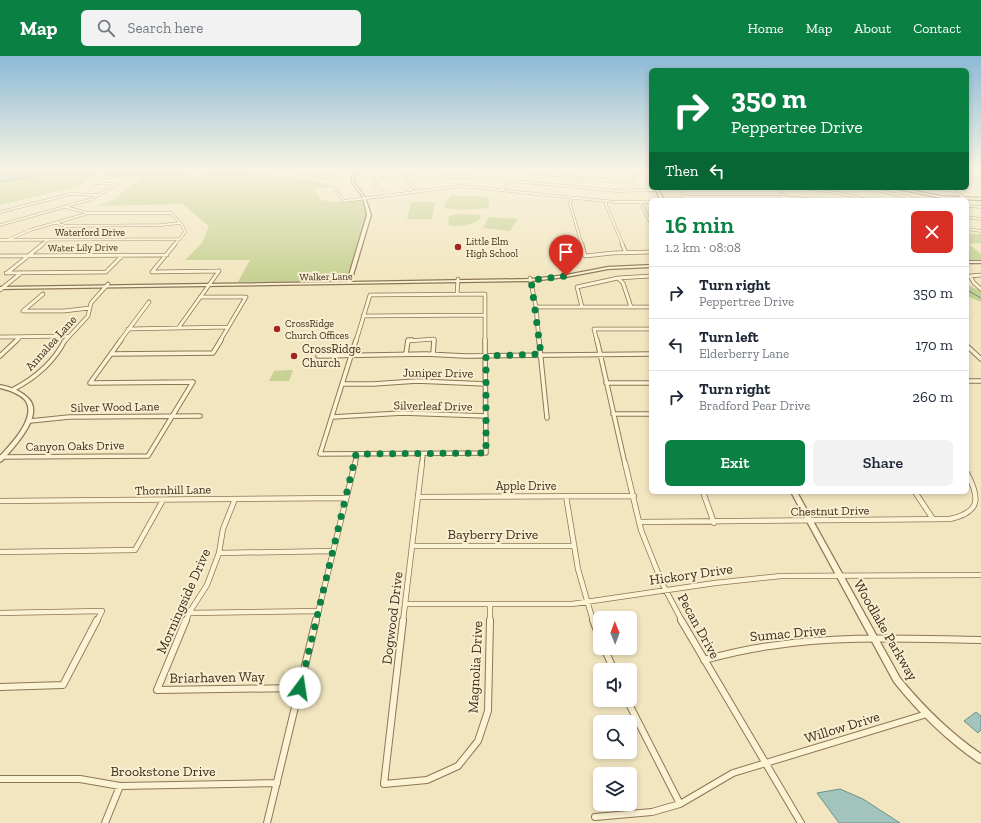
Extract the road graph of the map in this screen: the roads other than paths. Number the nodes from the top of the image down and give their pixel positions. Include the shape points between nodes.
1 (25, 206) edge
2 (69, 206) edge
3 (367, 206) edge
4 (571, 206) edge
5 (606, 206) edge
6 (642, 206) edge
7 (969, 206) edge
8 (66, 207) junction
9 (981, 208) edge
10 (0, 212) edge
11 (87, 213) junction
12 (969, 217) edge
13 (649, 219) edge
14 (981, 219) edge
15 (56, 223) junction
16 (180, 223) junction
17 (0, 225) edge
18 (969, 229) edge
19 (981, 231) edge
20 (180, 239) junction
21 (0, 240) edge
22 (7, 240) junction
23 (48, 240) junction
24 (649, 252) edge
25 (626, 253) junction
26 (166, 254) junction
27 (124, 255) junction
28 (0, 256) edge
29 (28, 256) junction
30 (969, 263) edge
31 (981, 263) edge
32 (649, 264) edge
33 (21, 273) junction
34 (981, 275) edge
35 (649, 276) edge
36 (618, 278) junction
37 (531, 279) junction
38 (458, 280) junction
39 (350, 282) junction
40 (282, 283) junction
41 (210, 284) junction
42 (106, 285) junction
43 (2, 287) edge
44 (981, 289) edge
45 (43, 294) dead end
46 (457, 294) junction
47 (200, 297) junction
48 (148, 302) dead end
49 (536, 307) junction
50 (582, 307) junction
51 (631, 307) junction
52 (649, 307) edge
53 (90, 308) junction
54 (486, 315) junction
55 (363, 316) junction
56 (179, 327) junction
57 (228, 327) junction
58 (649, 328) edge
59 (128, 329) junction
60 (69, 336) junction
61 (0, 337) edge
62 (20, 337) junction
63 (969, 348) edge
64 (111, 354) junction
65 (406, 354) junction
66 (432, 354) junction
67 (541, 354) junction
68 (600, 354) junction
69 (649, 354) edge
70 (0, 356) edge
71 (318, 356) dead end
72 (350, 356) junction
73 (486, 356) junction
74 (981, 359) edge
75 (969, 381) edge
76 (981, 381) edge
77 (606, 383) junction
78 (649, 383) edge
79 (342, 384) junction
80 (486, 384) junction
81 (0, 386) edge
82 (14, 389) junction
83 (614, 414) junction
84 (649, 414) edge
85 (172, 416) junction
86 (200, 416) dead end
87 (486, 416) junction
88 (332, 417) junction
89 (548, 418) dead end
90 (30, 421) junction
91 (356, 454) junction
92 (423, 454) junction
93 (1, 458) edge
94 (969, 475) edge
95 (704, 494) edge
96 (795, 494) edge
97 (916, 494) edge
98 (566, 496) junction
99 (634, 496) junction
100 (419, 497) junction
101 (346, 498) junction
102 (235, 499) junction
103 (163, 500) junction
104 (0, 501) edge
105 (933, 519) junction
106 (640, 522) junction
107 (810, 522) junction
108 (714, 523) junction
109 (413, 546) junction
110 (574, 546) junction
111 (333, 550) junction
112 (0, 552) edge
113 (219, 553) junction
114 (840, 575) junction
115 (981, 575) edge
116 (666, 591) junction
117 (587, 603) junction
118 (405, 604) junction
119 (490, 605) junction
120 (319, 611) junction
121 (0, 613) edge
122 (189, 613) junction
123 (593, 620) edge
124 (876, 640) junction
125 (981, 640) edge
126 (704, 660) junction
127 (0, 687) edge
128 (300, 688) junction
129 (157, 690) joint
130 (632, 707) edge
131 (927, 714) junction
132 (981, 759) edge
133 (764, 763) junction
134 (0, 779) edge
135 (277, 783) junction
136 (384, 784) joint
137 (120, 786) junction
138 (680, 804) junction
139 (595, 817) dead end
140 (104, 823) edge
141 (267, 823) edge
142 (801, 823) edge

1 - 10 street
2 - 8 street
3 - 39 street via 369,215
4 - 25 street via 585,256
5 - 25 street
6 - 13 street
7 - 9 street
8 - 11 street
8 - 17 street
11 - 15 street
11 - 16 street via 171,213
12 - 14 street
15 - 16 street via 65,226
15 - 22 street via 25,231
16 - 20 street via 185,232
18 - 19 street
20 - 23 street, Waterford Drive
20 - 26 street
21 - 22 street, Waterford Drive
22 - 23 street, Waterford Drive
23 - 29 street
24 - 25 street
26 - 27 street, Water Lily Drive
26 - 41 street via 152,272 219,271
27 - 29 street, Water Lily Drive
27 - 33 street via 106,272
28 - 29 street, Water Lily Drive
29 - 33 street via 6,273
30 - 31 street
32 - 37 street, Walker Lane
33 - 43 street
34 - 44 street via 970,276
35 - 36 street
36 - 50 street via 577,287
36 - 51 street via 623,283
37 - 38 street, Walker Lane
37 - 49 street
38 - 39 street, Walker Lane
38 - 46 street
39 - 40 street, Walker Lane
40 - 41 street, Walker Lane
40 - 41 street, Walker Lane
41 - 42 street, Walker Lane
41 - 42 street
41 - 47 street
42 - 43 street
42 - 43 street via 39,284
42 - 53 street, Annalea Lane via 95,297
45 - 53 street via 23,311
46 - 54 street via 485,294
46 - 55 street via 370,294
47 - 56 street
47 - 57 street via 246,297
48 - 59 street
49 - 50 street
49 - 67 street
50 - 51 street
51 - 52 street
53 - 60 street, Annalea Lane via 88,316
54 - 55 street
54 - 73 street
55 - 72 street
56 - 57 street
56 - 59 street
57 - 64 street via 213,353
58 - 68 street, Pecan Drive via 594,329
59 - 64 street
60 - 62 street
60 - 82 street, Annalea Lane via 59,352 41,371
61 - 62 street
62 - 70 street
63 - 74 street
64 - 85 street via 90,383 193,382
65 - 66 street
65 - 66 street via 408,340 434,339
65 - 72 street
66 - 73 street
67 - 68 street
67 - 73 street
67 - 89 street
68 - 69 street
68 - 77 street, Pecan Drive
71 - 72 street
72 - 79 street
73 - 80 street
75 - 76 street
77 - 78 street
77 - 83 street, Pecan Drive
79 - 80 street, Juniper Drive via 418,381
79 - 88 street
80 - 87 street
81 - 82 street
82 - 90 street via 28,401 32,410
83 - 84 street
83 - 99 street, Pecan Drive
85 - 86 street, Silver Wood Lane
85 - 90 street, Silver Wood Lane via 70,417
85 - 93 street, Canyon Oaks Drive via 148,456
87 - 88 street, Silverleaf Drive via 403,413
87 - 92 street via 486,453
88 - 91 street via 320,454
90 - 93 street
91 - 92 street
91 - 101 street
92 - 100 street, Dogwood Drive
94 - 105 street, Chestnut Drive via 979,490 978,506 965,516
95 - 108 street
96 - 107 street, Woodlake Parkway
97 - 105 street
98 - 99 street, Apple Drive
98 - 100 street, Apple Drive
98 - 110 street
99 - 106 street, Pecan Drive
100 - 109 street, Dogwood Drive
101 - 102 street, Thornhill Lane
101 - 111 street
102 - 103 street, Thornhill Lane
102 - 113 street, Morningside Drive via 223,529
103 - 104 street, Thornhill Lane
103 - 112 street via 135,550
105 - 107 street, Chestnut Drive
106 - 108 street, Chestnut Drive
106 - 116 street, Pecan Drive
107 - 108 street, Chestnut Drive
107 - 114 street, Woodlake Parkway
109 - 110 street, Bayberry Drive
109 - 118 street, Dogwood Drive
110 - 117 street via 578,575
111 - 113 street
111 - 120 street
113 - 122 street, Morningside Drive via 207,585
114 - 115 street, Hickory Drive
114 - 116 street, Hickory Drive via 755,577
114 - 124 street, Woodlake Parkway
116 - 117 street, Hickory Drive via 644,592
116 - 126 street, Pecan Drive
117 - 119 street, Hickory Drive
117 - 123 street
118 - 119 street, Hickory Drive
118 - 136 street, Dogwood Drive
119 - 136 street, Magnolia Drive via 488,711 478,741 458,766 427,780
120 - 122 street
120 - 128 street
121 - 127 street via 102,611 63,685
122 - 129 street, Morningside Drive
124 - 125 street, Sumac Drive
124 - 126 street, Sumac Drive via 774,644 729,652
124 - 131 street, Woodlake Parkway via 897,680 910,698
126 - 133 street, Pecan Drive
128 - 129 street, Briarhaven Way
128 - 135 street
130 - 138 street
131 - 132 street, Woodlake Parkway via 962,746
131 - 133 street, Willow Drive
133 - 138 street, Willow Drive via 733,773
133 - 142 street, Pecan Drive
134 - 137 street, Brookstone Drive via 80,779
135 - 137 street, Brookstone Drive
135 - 141 street
137 - 140 street
138 - 139 street, Willow Drive via 652,812

